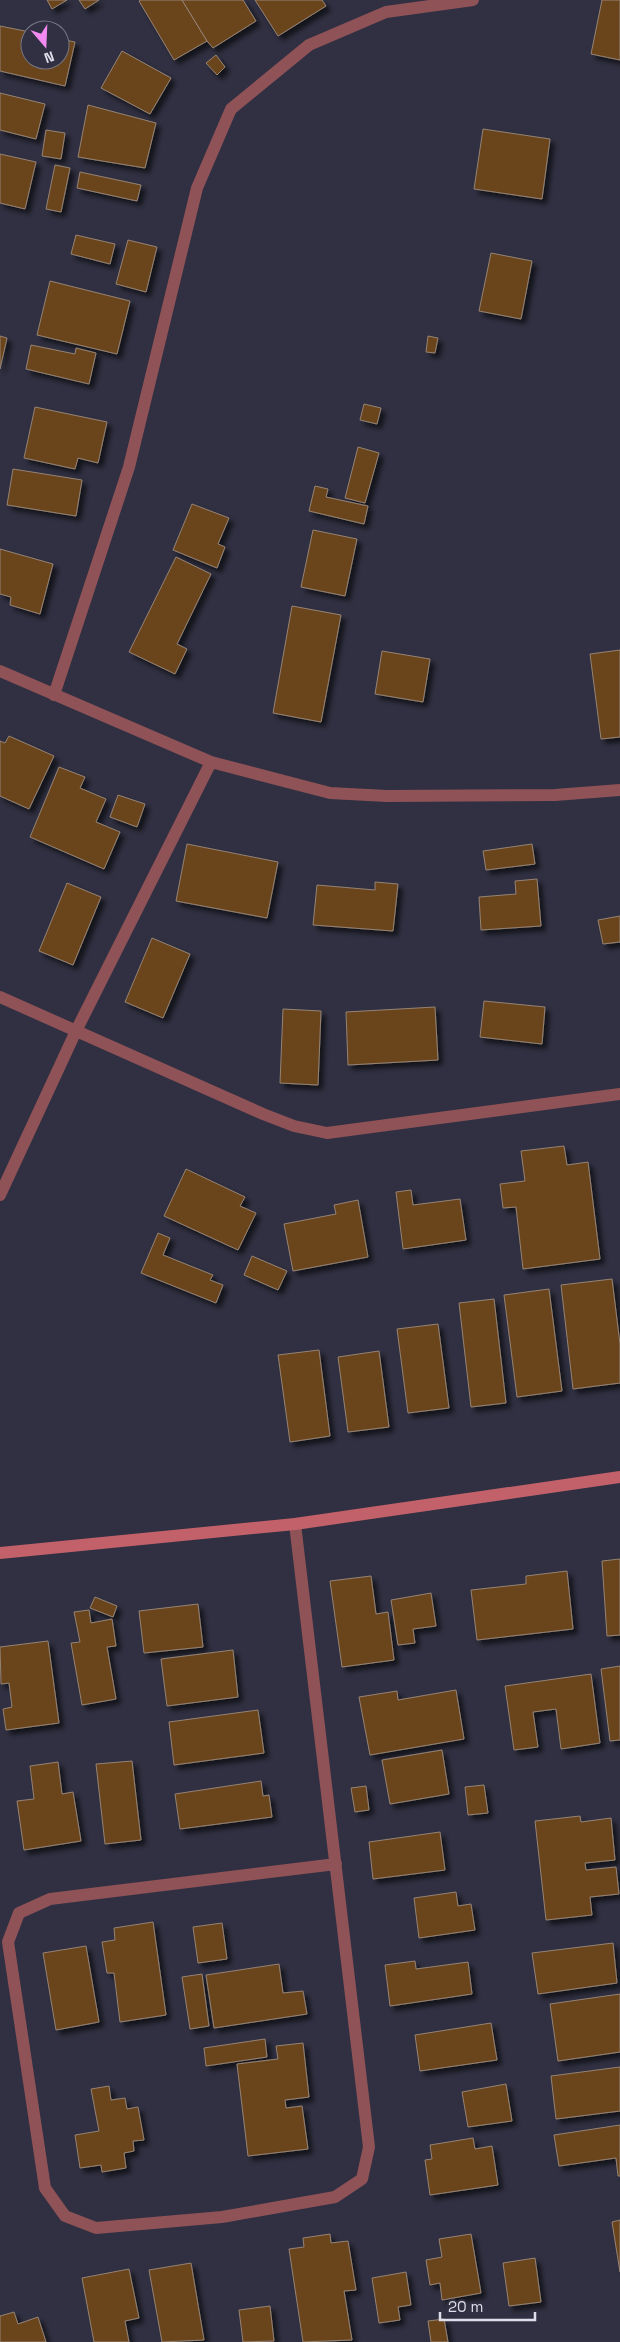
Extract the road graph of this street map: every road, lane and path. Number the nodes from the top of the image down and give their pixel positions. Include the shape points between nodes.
1 (472, 0) edge
2 (0, 671) edge
3 (54, 695) junction
4 (211, 762) junction
5 (620, 790) edge
6 (0, 997) edge
7 (76, 1031) junction
8 (620, 1094) edge
9 (0, 1194) edge
10 (620, 1477) edge
11 (295, 1524) junction
12 (0, 1553) edge
13 (336, 1864) junction

1 - 3 street via 386,12 309,45 231,109 197,188 129,468
2 - 3 street
3 - 4 street
4 - 5 street via 330,793 555,795
4 - 7 street
6 - 7 street
7 - 8 street via 263,1114 294,1126 327,1133
7 - 9 street
10 - 11 street
11 - 12 street
11 - 13 street
13 - 13 street via 369,2148 362,2179 335,2197 222,2217 96,2228 65,2216 45,2188 8,1942 19,1913 50,1899

